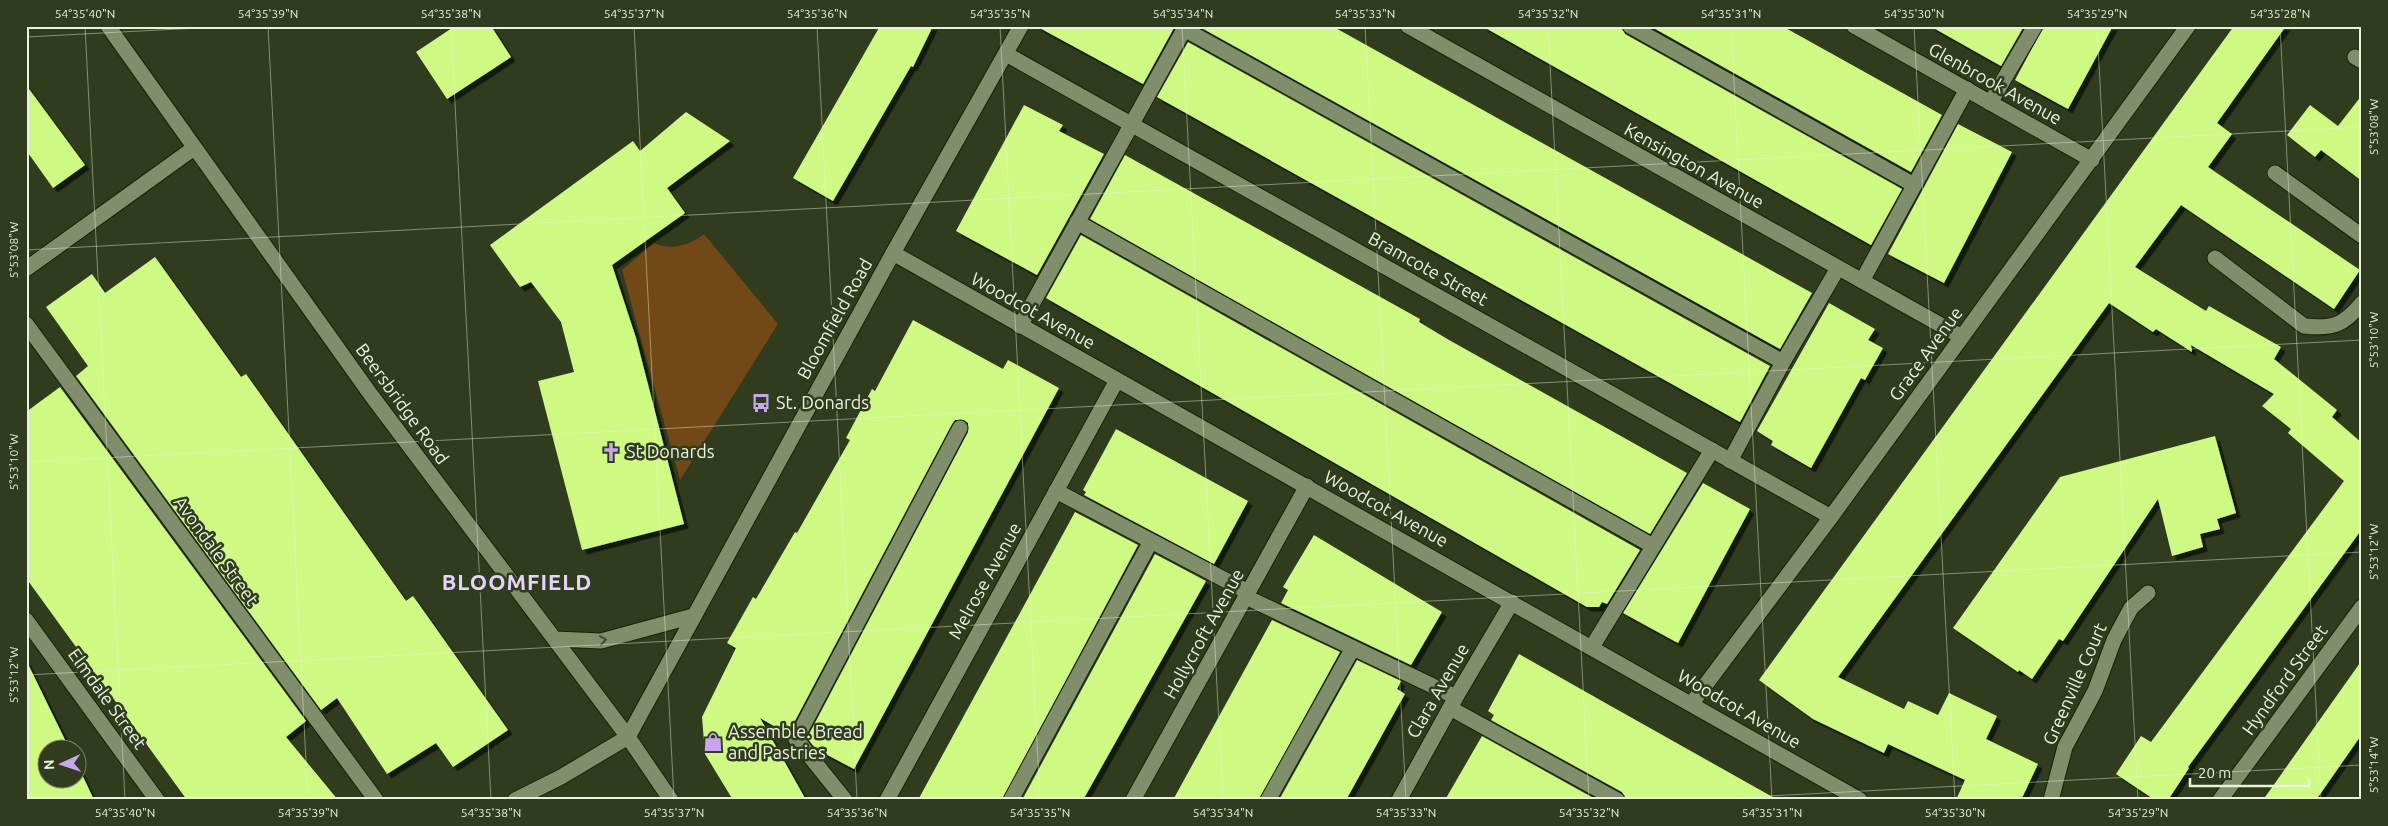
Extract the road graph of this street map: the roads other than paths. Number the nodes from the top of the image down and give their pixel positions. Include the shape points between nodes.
1 (108, 26) edge
2 (1021, 26) edge
3 (1408, 26) edge
4 (1630, 26) edge
5 (1854, 26) edge
6 (2035, 26) edge
7 (2188, 26) edge
8 (1185, 28) edge
9 (1006, 54) junction
10 (1967, 89) junction
11 (1990, 103) junction
12 (1132, 125) junction
13 (194, 148) junction
14 (2092, 160) junction
15 (2275, 173) dead end
16 (1914, 185) junction
17 (1077, 222) junction
18 (2362, 236) edge
19 (893, 253) junction
20 (2215, 258) dead end
21 (1838, 268) junction
22 (26, 269) edge
23 (1862, 281) junction
24 (2362, 304) edge
25 (26, 324) edge
26 (1020, 326) junction
27 (1962, 337) junction
28 (1783, 362) junction
29 (1117, 380) junction
30 (960, 428) dead end
31 (1712, 450) junction
32 (1730, 461) junction
33 (1307, 486) junction
34 (1056, 491) junction
35 (1831, 517) junction
36 (1151, 541) junction
37 (1653, 546) junction
38 (2148, 593) dead end
39 (1247, 594) junction
40 (1512, 602) junction
41 (2362, 607) edge
42 (693, 616) junction
43 (26, 620) edge
44 (554, 639) junction
45 (1592, 647) junction
46 (1353, 648) junction
47 (1453, 702) junction
48 (1692, 703) junction
49 (628, 737) junction
50 (157, 800) edge
51 (376, 800) edge
52 (515, 800) edge
53 (671, 800) edge
54 (845, 800) edge
55 (887, 800) edge
56 (1011, 800) edge
57 (1133, 800) edge
58 (1268, 800) edge
59 (1399, 800) edge
60 (1617, 800) edge
61 (1860, 800) edge
62 (2051, 800) edge
63 (2220, 800) edge

1 - 13 street, Beersbridge Road
2 - 9 street, Bloomfield Road
3 - 21 street, Kensington Avenue
4 - 16 street
5 - 10 street, Glenbrook Avenue
6 - 11 street
7 - 14 street, Grace Avenue
8 - 12 street
8 - 28 street
9 - 12 street, Bramcote Street
9 - 19 street, Bloomfield Road
10 - 11 street, Glenbrook Avenue
10 - 16 street
11 - 14 street, Glenbrook Avenue
12 - 17 street
12 - 31 street, Bramcote Street
13 - 22 street
13 - 44 street, Beersbridge Road via 371,395
14 - 27 street, Grace Avenue
15 - 18 street
16 - 23 street
17 - 26 street
17 - 37 street
19 - 26 street, Woodcot Avenue
19 - 42 street, Bloomfield Road
20 - 24 street via 2304,326 2336,326
21 - 23 street, Kensington Avenue
21 - 28 street
23 - 27 street, Kensington Avenue
25 - 51 street, Avondale Street
26 - 29 street, Woodcot Avenue
27 - 35 street, Grace Avenue
28 - 32 street
29 - 33 street, Woodcot Avenue
29 - 34 street, Melrose Avenue
30 - 54 street via 796,739
31 - 32 street, Bramcote Street
31 - 37 street
32 - 35 street, Bramcote Street
33 - 39 street, Hollycroft Avenue
33 - 40 street, Woodcot Avenue
34 - 36 street
34 - 55 street, Melrose Avenue
35 - 48 street, Grace Avenue
36 - 39 street
36 - 56 street
37 - 45 street
38 - 62 street, Greenville Court via 2131,608 2114,640 2095,691 2065,747
39 - 46 street
39 - 57 street, Hollycroft Avenue
40 - 45 street, Woodcot Avenue
40 - 47 street, Clara Avenue
41 - 63 street, Hyndford Street
44 -> 42 street via 601,641
42 - 49 street, Bloomfield Road
43 - 50 street, Elmdale Street
44 - 49 street, Beersbridge Road
45 - 48 street, Woodcot Avenue
46 - 47 street
46 - 58 street
47 - 59 street, Clara Avenue
47 - 60 street
48 - 61 street, Woodcot Avenue
49 - 52 street
49 - 53 street, Beersbridge Road

